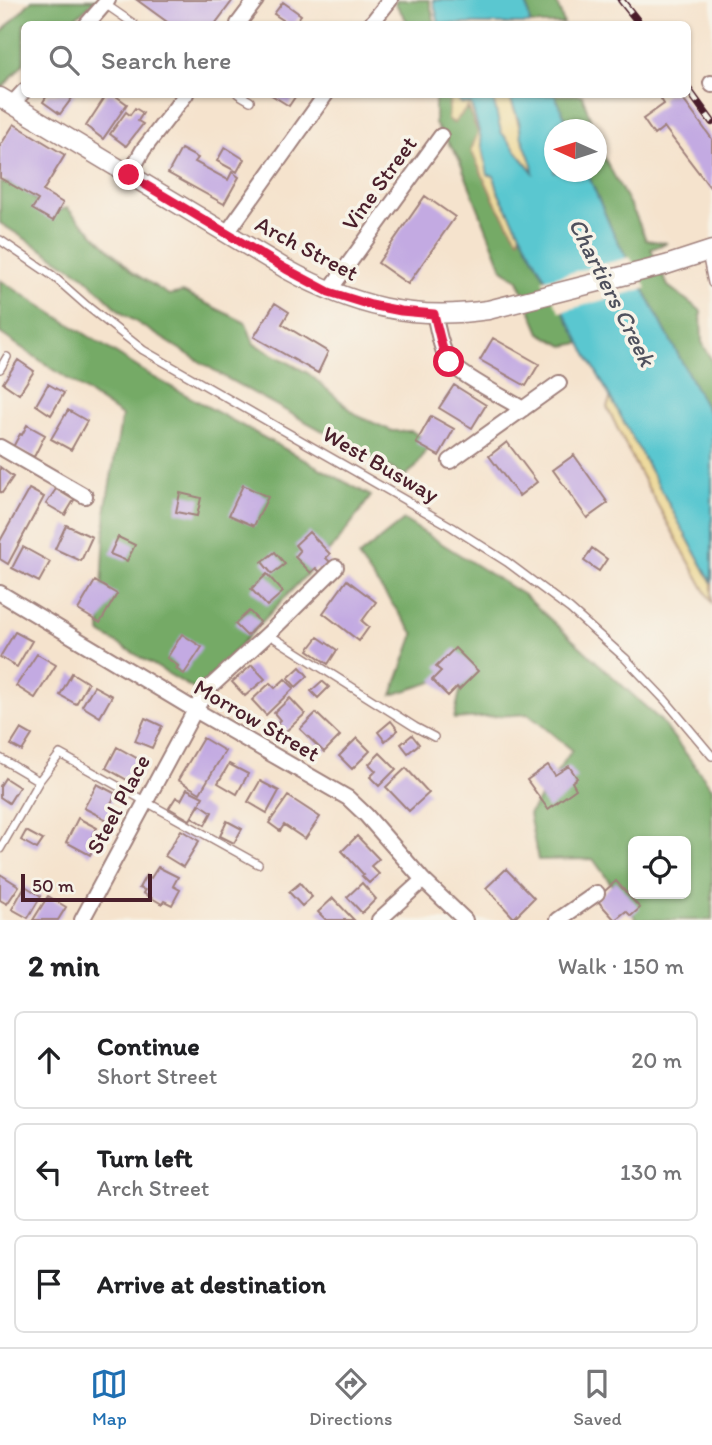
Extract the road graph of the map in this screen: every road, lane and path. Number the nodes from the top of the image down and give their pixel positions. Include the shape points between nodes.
1 (256, 0) edge
2 (390, 0) edge
3 (107, 2) edge
4 (90, 21) edge
5 (130, 21) edge
6 (240, 21) edge
7 (374, 21) edge
8 (12, 97) edge
9 (183, 98) edge
10 (244, 98) edge
11 (323, 98) edge
12 (250, 102) dead end
13 (441, 136) dead end
14 (129, 175) junction
15 (227, 233) junction
16 (1, 241) edge
17 (709, 252) edge
18 (712, 283) edge
19 (329, 292) junction
20 (434, 314) junction
21 (7, 357) dead end
22 (0, 369) edge
23 (559, 383) dead end
24 (523, 409) junction
25 (0, 447) edge
26 (450, 461) dead end
27 (85, 496) dead end
28 (336, 567) dead end
29 (0, 593) edge
30 (268, 634) junction
31 (195, 710) junction
32 (434, 737) dead end
33 (712, 756) edge
34 (0, 758) edge
35 (39, 781) junction
36 (146, 800) junction
37 (0, 849) edge
38 (258, 864) dead end
39 (423, 880) junction
40 (597, 893) dead end
41 (82, 920) edge
42 (379, 920) edge
43 (465, 920) edge
44 (558, 920) edge

1 - 6 street
2 - 7 street
3 - 4 street
3 - 5 lane
8 - 14 street, Arch Street
9 - 14 street
10 - 12 lane
11 - 15 street
13 - 19 street, Vine Street
14 - 15 street, Arch Street
15 - 19 street, Arch Street
16 - 33 lane, West Busway via 53,276 143,350 507,562 625,658
17 - 18 lane
17 - 20 street, Arch Street via 525,302
19 - 20 street, Arch Street via 371,305
20 - 24 street via 449,362
21 - 22 lane
23 - 24 street
24 - 26 street
25 - 27 street
28 - 30 street, Steel Place
29 - 31 street, Morrow Street
30 - 31 street, Steel Place via 208,689
30 - 32 lane
31 - 36 street, Steel Place
31 - 39 street, Morrow Street via 348,798
34 - 35 lane
35 - 36 lane via 60,754
35 - 37 lane
36 - 38 lane
36 - 41 street, Steel Place
39 - 42 street
39 - 43 street, Morrow Street
40 - 44 street

